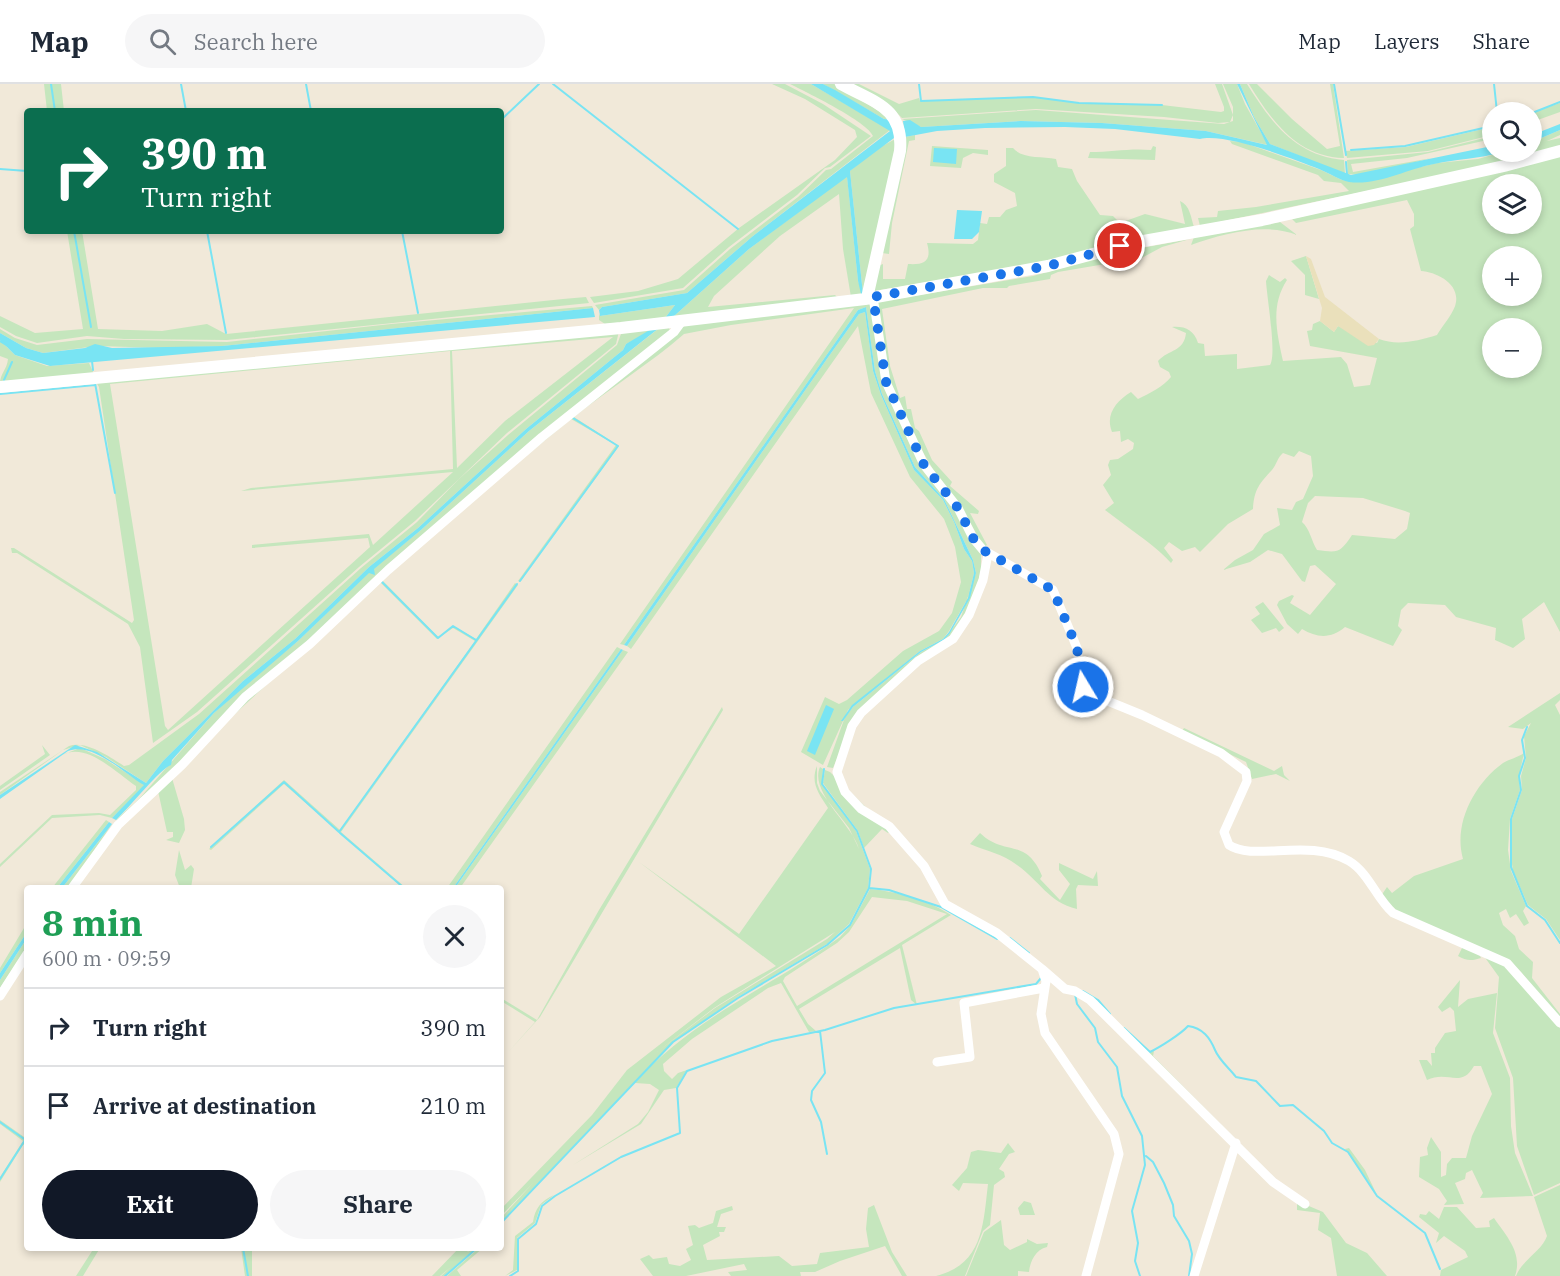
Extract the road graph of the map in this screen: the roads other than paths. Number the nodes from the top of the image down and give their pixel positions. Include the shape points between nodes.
1 (841, 84) edge
2 (1560, 151) edge
3 (865, 299) junction
4 (677, 321) junction
5 (0, 387) edge
6 (988, 554) junction
7 (74, 885) edge
8 (24, 959) edge
9 (1042, 969) junction
10 (1044, 988) junction
11 (0, 996) edge
12 (1560, 1023) edge
13 (938, 1062) dead end
14 (1236, 1143) junction
15 (1305, 1204) dead end
16 (1086, 1276) edge
17 (1194, 1276) edge

1 - 3 main road via 889,111 897,119 901,134
2 - 3 main road via 1270,218 1138,242 1048,266
3 - 4 main road
3 - 6 street via 886,382 909,435 924,465
4 - 5 main road
4 - 7 street via 674,332 542,437 245,697 182,765 118,825
6 - 9 street via 969,615 953,639 918,661 861,712 852,726 837,772 845,792 861,809 889,826 924,866 945,904 997,933
6 - 12 street via 1053,590 1077,648 1083,687 1221,753 1246,772 1247,781 1224,832 1229,845 1244,851 1317,849 1347,859 1357,866 1383,905 1393,913 1507,963
8 - 11 street
9 - 10 street
9 - 14 street via 1065,990 1090,1000
10 - 13 street via 964,1003 970,1057
10 - 16 street via 1041,1014 1045,1033 1118,1144 1119,1154
14 - 15 street via 1274,1182
14 - 17 street

